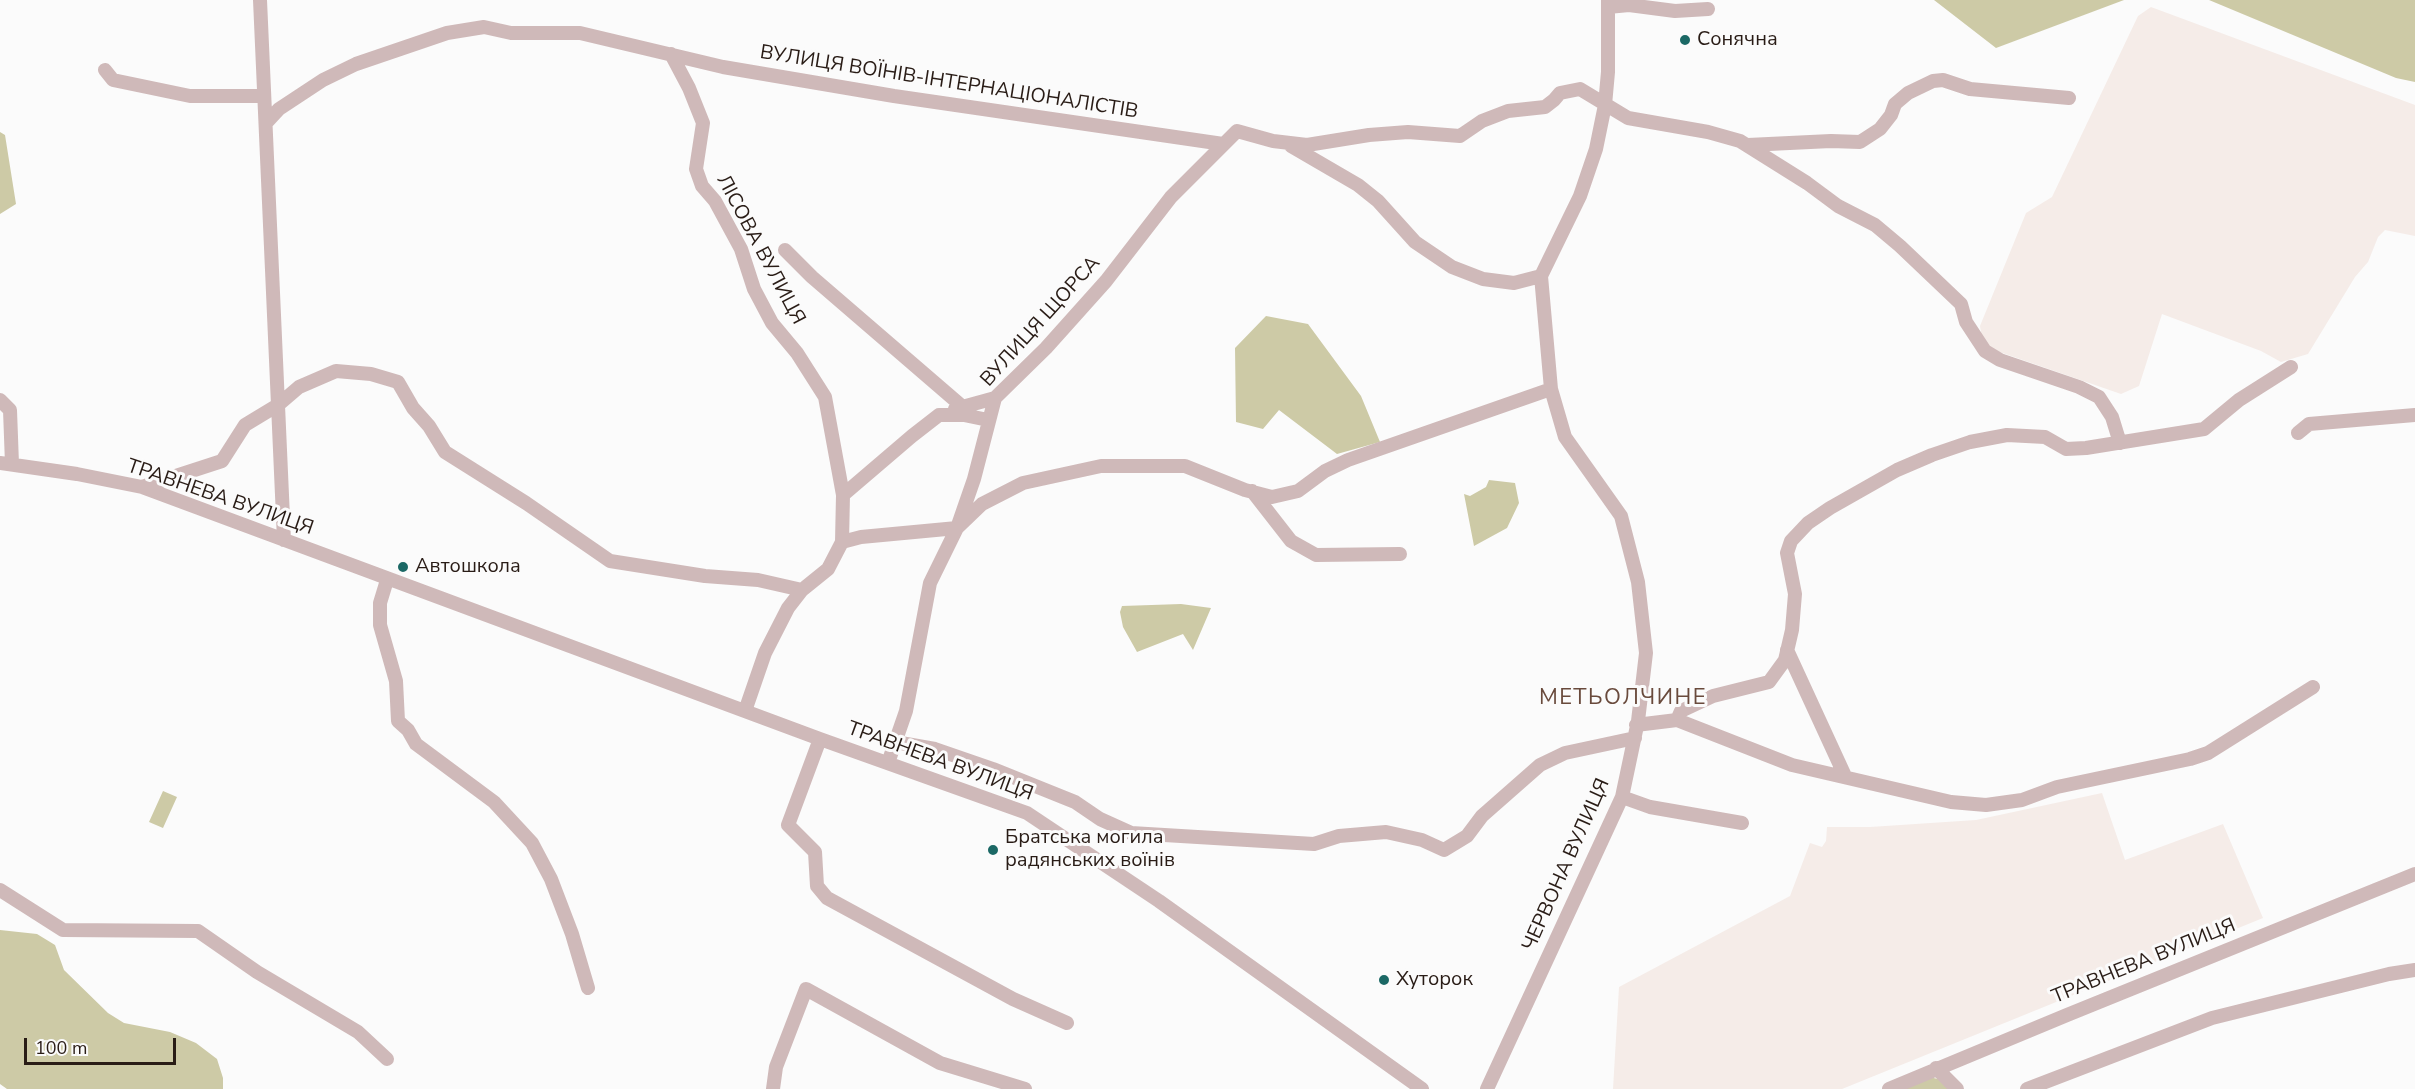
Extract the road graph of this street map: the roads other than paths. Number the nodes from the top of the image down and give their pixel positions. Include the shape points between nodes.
1 (260, 0) edge
2 (1608, 3) edge
3 (1708, 9) dead end
4 (671, 54) junction
5 (105, 70) dead end
6 (264, 96) junction
7 (2068, 98) dead end
8 (1605, 105) junction
9 (266, 123) junction
10 (1286, 142) junction
11 (1223, 144) junction
12 (1748, 146) junction
13 (785, 250) dead end
14 (1540, 276) junction
15 (2291, 367) dead end
16 (1551, 389) junction
17 (995, 398) junction
18 (0, 400) edge
19 (278, 405) junction
20 (964, 408) junction
21 (2415, 414) edge
22 (939, 416) junction
23 (988, 420) junction
24 (2298, 433) dead end
25 (2120, 443) junction
26 (6, 464) edge
27 (142, 487) junction
28 (1252, 491) junction
29 (843, 495) junction
30 (957, 528) junction
31 (284, 540) junction
32 (842, 542) junction
33 (1400, 554) dead end
34 (387, 580) junction
35 (802, 590) junction
36 (1787, 650) junction
37 (2313, 687) dead end
38 (745, 711) junction
39 (1677, 720) junction
40 (1635, 732) junction
41 (820, 739) junction
42 (895, 742) junction
43 (888, 763) junction
44 (1845, 776) junction
45 (1622, 797) junction
46 (1742, 823) dead end
47 (2415, 874) edge
48 (0, 890) edge
49 (2415, 970) edge
50 (588, 988) dead end
51 (1067, 1023) dead end
52 (387, 1059) dead end
53 (1936, 1068) junction
54 (773, 1089) edge
55 (1025, 1089) edge
56 (1422, 1089) edge
57 (1487, 1089) edge
58 (1889, 1089) edge
59 (1957, 1089) edge
60 (2027, 1089) edge

1 - 6 street
2 - 3 street via 1675,11
2 - 8 street
4 - 9 street, ВУЛИЦЯ ВОЇНІВ-ІНТЕРНАЦІОНАЛІСТІВ via 580,33 511,33 467,28 356,64 323,80
4 - 11 street, ВУЛИЦЯ ВОЇНІВ-ІНТЕРНАЦІОНАЛІСТІВ via 723,67 894,96
4 - 29 street, ЛІСОВА ВУЛИЦЯ via 703,123 696,169 702,186 716,201 741,249 754,289 772,323 825,397
5 - 6 street via 113,80 190,96
6 - 9 street
7 - 12 street via 1970,89 1943,80 1933,81 1895,104 1880,129 1860,142
8 - 10 street, ВУЛИЦЯ ЩОРСА via 1581,89 1560,93 1545,107 1508,111 1482,121 1460,136 1408,132 1307,145
8 - 12 street, ВУЛИЦЯ ЩОРСА via 1628,118 1708,132
8 - 14 street via 1580,196
9 - 19 street
10 - 11 street, ВУЛИЦЯ ЩОРСА via 1237,131
10 - 14 street, ВУЛИЦЯ ЩОРСА via 1358,185 1416,242 1452,267 1484,279 1514,283
11 - 17 street, ВУЛИЦЯ ЩОРСА via 1171,197 1046,348
12 - 25 street via 1838,206 1875,225 1900,246 1961,304 1966,322 1985,351 2099,397 2112,417
13 - 20 street
14 - 16 street, ЧЕРВОНА ВУЛИЦЯ
15 - 25 street via 2239,400 2204,429
16 - 28 street via 1348,460 1298,491 1272,496
16 - 40 street, ЧЕРВОНА ВУЛИЦЯ via 1565,437 1621,516 1638,582 1646,653
17 - 20 street
17 - 23 street, ВУЛИЦЯ ЩОРСА
18 - 26 street via 10,410
19 - 27 street via 245,425 222,460
19 - 31 street
19 - 35 street via 299,387 336,371 371,374 398,382 445,452 610,561 758,580
20 - 22 street
21 - 24 street via 2309,424
22 - 23 street
22 - 29 street
23 - 30 street, ВУЛИЦЯ ЩОРСА via 974,480
25 - 36 street via 2066,449 2045,437 2007,435 1970,442 1896,470 1830,507 1791,541 1787,553 1795,594
26 - 27 street, ТРАВНЕВА ВУЛИЦЯ
27 - 31 street, ТРАВНЕВА ВУЛИЦЯ
28 - 30 street via 1185,466 1101,466 1023,483 982,504
28 - 33 street via 1291,541 1316,555
29 - 32 street, ЛІСОВА ВУЛИЦЯ
30 - 32 street
30 - 42 street, ВУЛИЦЯ ЩОРСА via 930,583 906,711
31 - 34 street, ТРАВНЕВА ВУЛИЦЯ
32 - 35 street via 828,569
34 - 38 street, ТРАВНЕВА ВУЛИЦЯ
34 - 50 street via 380,603 380,625 396,681 398,721 416,744 494,802 532,843 564,912
35 - 38 street via 765,653
36 - 39 street via 1785,660 1769,682 1713,696 1681,711
36 - 44 street
37 - 44 street via 2208,753 2183,762 2057,787 2022,800 1986,805 1951,802
38 - 41 street, ТРАВНЕВА ВУЛИЦЯ
39 - 40 street
39 - 44 street via 1792,765
40 - 42 street via 1565,753 1540,765 1482,816 1467,837 1444,850 1422,840 1386,832 1339,836 1314,844 1131,833 1075,802 993,769 935,749
40 - 45 street, ЧЕРВОНА ВУЛИЦЯ
41 - 43 street, ТРАВНЕВА ВУЛИЦЯ
41 - 51 street via 788,825 815,852 818,886 827,898 1013,999
42 - 43 street, ВУЛИЦЯ ЩОРСА
43 - 56 street, ТРАВНЕВА ВУЛИЦЯ via 1028,813 1168,907
45 - 46 street via 1650,807
45 - 57 street, ЧЕРВОНА ВУЛИЦЯ
47 - 53 street, ТРАВНЕВА ВУЛИЦЯ
48 - 52 street via 63,930 198,931 257,972 358,1032
49 - 60 street via 2212,1018
53 - 58 street, ТРАВНЕВА ВУЛИЦЯ
53 - 59 street
54 - 55 street via 776,1067 806,989 940,1063

